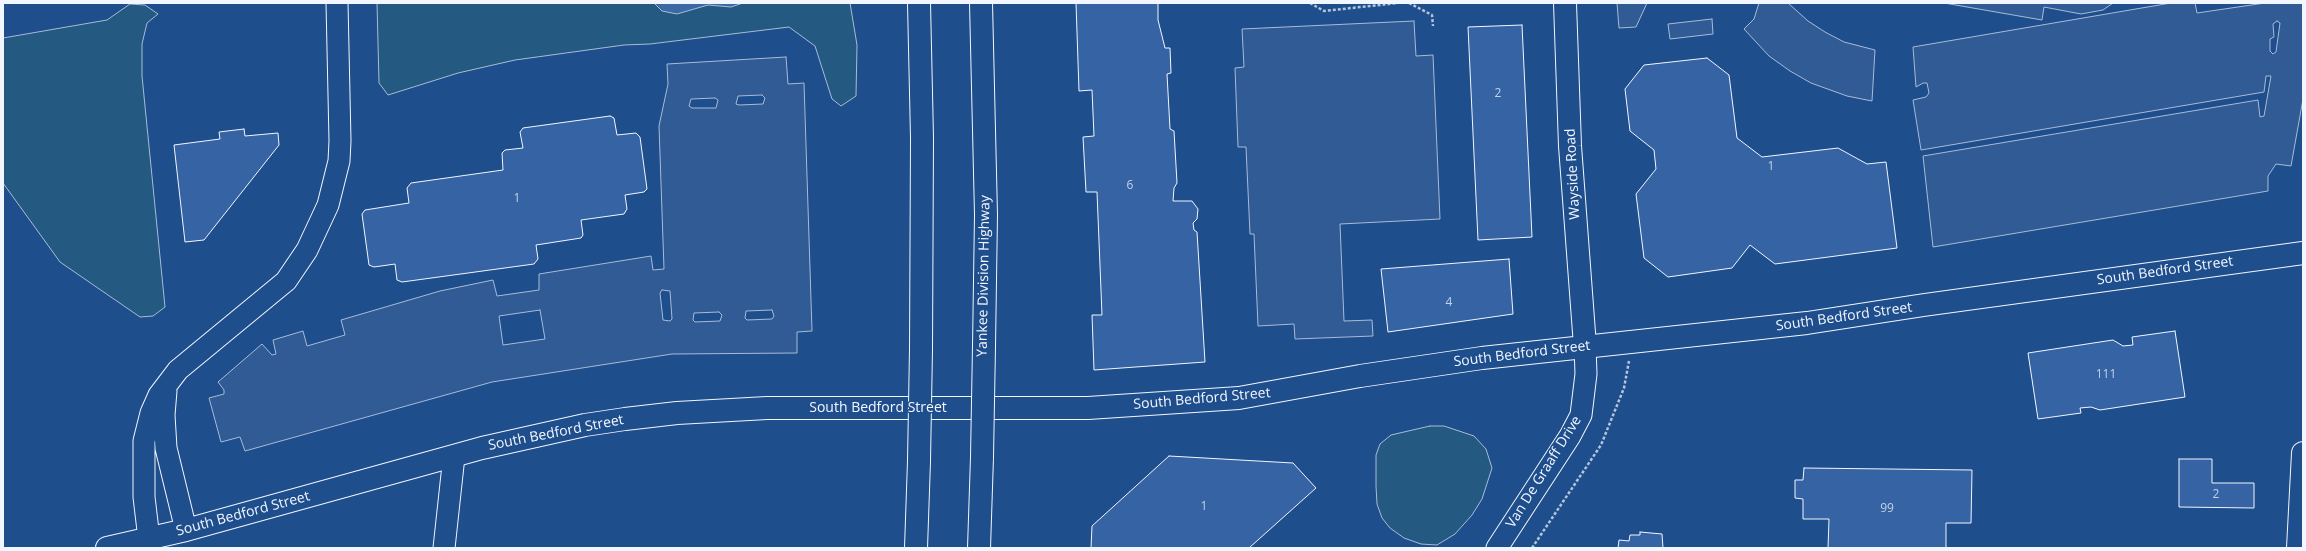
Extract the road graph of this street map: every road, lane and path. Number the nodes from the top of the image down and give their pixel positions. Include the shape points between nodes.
1 (337, 3) edge
2 (910, 3) edge
3 (919, 3) edge
4 (982, 3) edge
5 (1310, 3) edge
6 (1398, 3) edge
7 (1409, 3) edge
8 (1565, 3) edge
9 (1433, 26) dead end
10 (920, 81) junction
11 (2303, 253) edge
12 (1630, 342) junction
13 (1585, 346) junction
14 (169, 382) junction
15 (2303, 453) edge
16 (454, 456) junction
17 (186, 530) junction
18 (149, 539) junction
19 (108, 548) edge
20 (444, 548) edge
21 (916, 548) edge
22 (979, 548) edge
23 (1497, 548) edge
24 (1532, 548) edge
25 (2298, 548) edge

1 - 14 street via 341,121 339,161 330,197 315,234 301,261 286,281 193,356
2 - 10 main road
3 - 10 main road
4 - 22 main road, Yankee Division Highway, bridge via 986,215
5 - 6 path via 1324,11
7 - 9 path via 1432,15
8 - 13 main road, Wayside Road via 1570,146
10 - 21 main road, bridge via 921,348
11 - 12 main road, South Bedford Street via 1807,323
12 - 13 main road, South Bedford Street
12 - 24 path via 1624,388 1601,445
13 - 16 main road, South Bedford Street via 1374,374 1239,398 1193,402 1088,408 767,408 677,413 585,425 525,437
13 - 23 street, Van De Graaff Drive via 1586,374 1581,415
14 - 17 street via 165,395 164,415 166,448
14 - 18 street via 151,413 144,441 144,497
15 - 25 main road
16 - 17 main road, South Bedford Street
16 - 20 street
17 - 18 main road, South Bedford Street
18 - 19 main road, South Bedford Street

